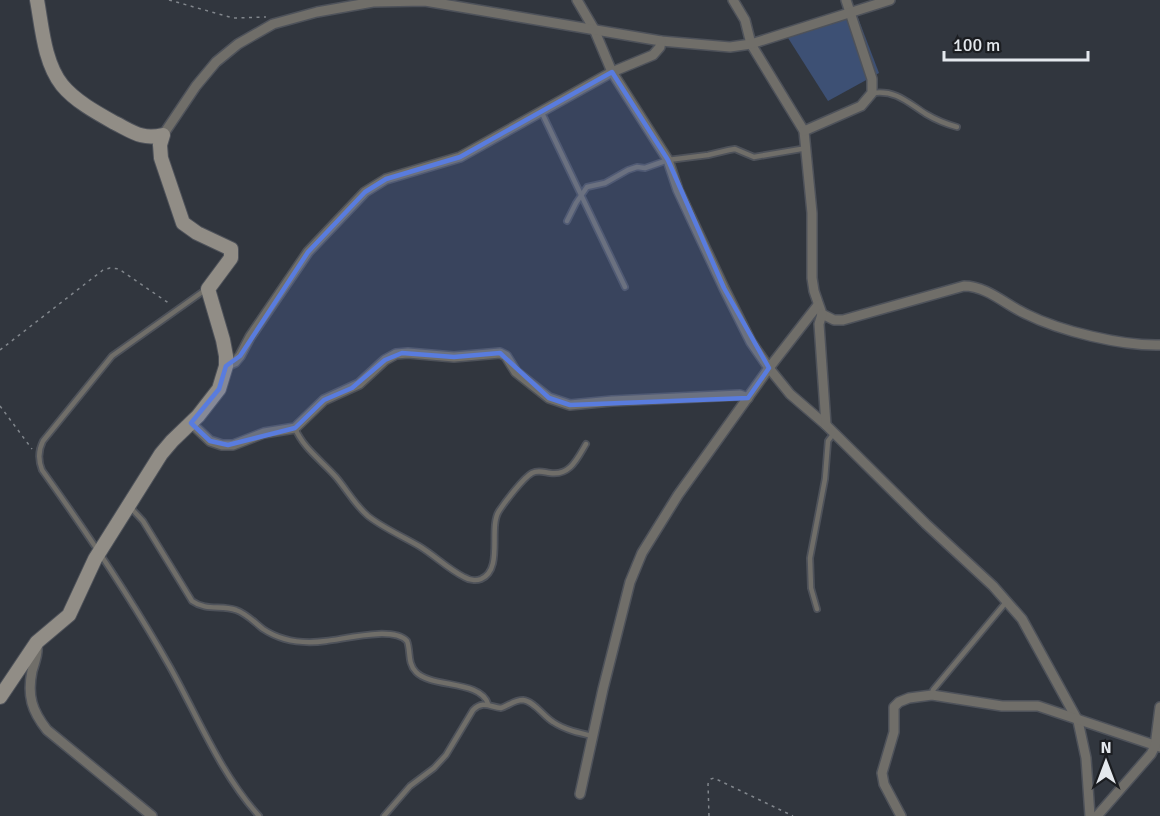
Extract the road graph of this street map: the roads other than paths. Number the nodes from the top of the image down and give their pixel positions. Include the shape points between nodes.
1 (38, 0) edge
2 (733, 0) edge
3 (846, 0) edge
4 (890, 0) edge
5 (426, 1) edge
6 (579, 1) edge
7 (849, 12) junction
8 (594, 29) junction
9 (661, 41) junction
10 (751, 44) junction
11 (612, 72) junction
12 (872, 93) junction
13 (542, 113) junction
14 (957, 127) dead end
15 (804, 131) junction
16 (163, 135) junction
17 (807, 148) junction
18 (668, 160) junction
19 (581, 195) junction
20 (567, 221) dead end
21 (625, 287) dead end
22 (208, 289) junction
23 (820, 310) junction
24 (1160, 345) edge
25 (226, 366) junction
26 (769, 368) junction
27 (748, 398) junction
28 (191, 423) junction
29 (826, 425) junction
30 (295, 428) junction
31 (834, 433) junction
32 (586, 444) dead end
33 (129, 506) junction
34 (100, 551) junction
35 (1007, 601) junction
36 (817, 609) dead end
37 (37, 642) junction
38 (932, 695) junction
39 (0, 697) edge
40 (488, 704) junction
41 (1160, 707) edge
42 (1078, 721) junction
43 (593, 736) junction
44 (1157, 746) edge
45 (580, 794) dead end
46 (152, 816) edge
47 (259, 816) edge
48 (384, 816) edge
49 (901, 816) edge
50 (1090, 816) edge
51 (1097, 816) edge

1 - 16 street via 51,65 62,84 86,105 133,132 149,138
2 - 10 street via 745,20
3 - 7 street
4 - 7 street
5 - 8 street
5 - 16 street via 373,2 273,24 216,62
6 - 8 street
7 - 10 street
7 - 12 street via 872,79
8 - 9 street
8 - 11 street
9 - 10 street via 730,47
9 - 11 street via 653,55
10 - 15 street
11 - 13 street
11 - 18 street
12 - 14 lane via 902,96 930,116
12 - 15 street via 861,106
13 - 19 lane
13 - 25 street via 460,158 386,178 365,192 308,252 240,356
15 - 17 street
16 - 22 street via 161,158 183,223 231,249 231,258
17 - 18 lane via 754,157 735,149
17 - 23 street via 812,278
18 - 19 lane via 628,170 605,183 587,187
18 - 26 street via 724,288
19 - 20 lane
19 - 21 lane
22 - 25 street
22 - 34 lane via 105,363 39,450 42,470
23 - 24 street via 834,320 843,320 972,286 1027,315 1074,333
23 - 26 street
23 - 29 street
25 - 28 street via 219,388
26 - 27 street
26 - 29 street
27 - 30 street via 740,395 570,405 549,398 516,372 500,353 454,357 402,353 385,360 352,388 324,400
27 - 43 street via 678,495 642,554 630,582
28 - 30 street via 210,441 228,445
28 - 33 street via 161,454
29 - 31 street
30 - 32 lane via 302,442 369,517 462,576 475,580 490,572 497,515 525,479 537,471 567,470
31 - 35 street
31 - 36 lane via 828,441 810,558 811,588
33 - 34 street
33 - 40 lane via 143,521 196,604 237,611 265,630 290,640 324,642 398,634 407,641 411,664 419,675 471,690
34 - 37 street via 69,615
34 - 47 lane via 169,666 229,778
35 - 38 lane
35 - 42 street via 1022,619
37 - 39 street
37 - 46 street via 31,691 34,714 47,730
38 - 42 street via 1002,706 1038,706
38 - 49 street via 909,698 894,707 894,732 882,773
40 - 43 lane via 501,708 525,700 560,726
40 - 48 lane via 476,707 446,755 410,786
41 - 44 street
42 - 44 street
42 - 50 street via 1086,758
43 - 45 street
44 - 51 street

